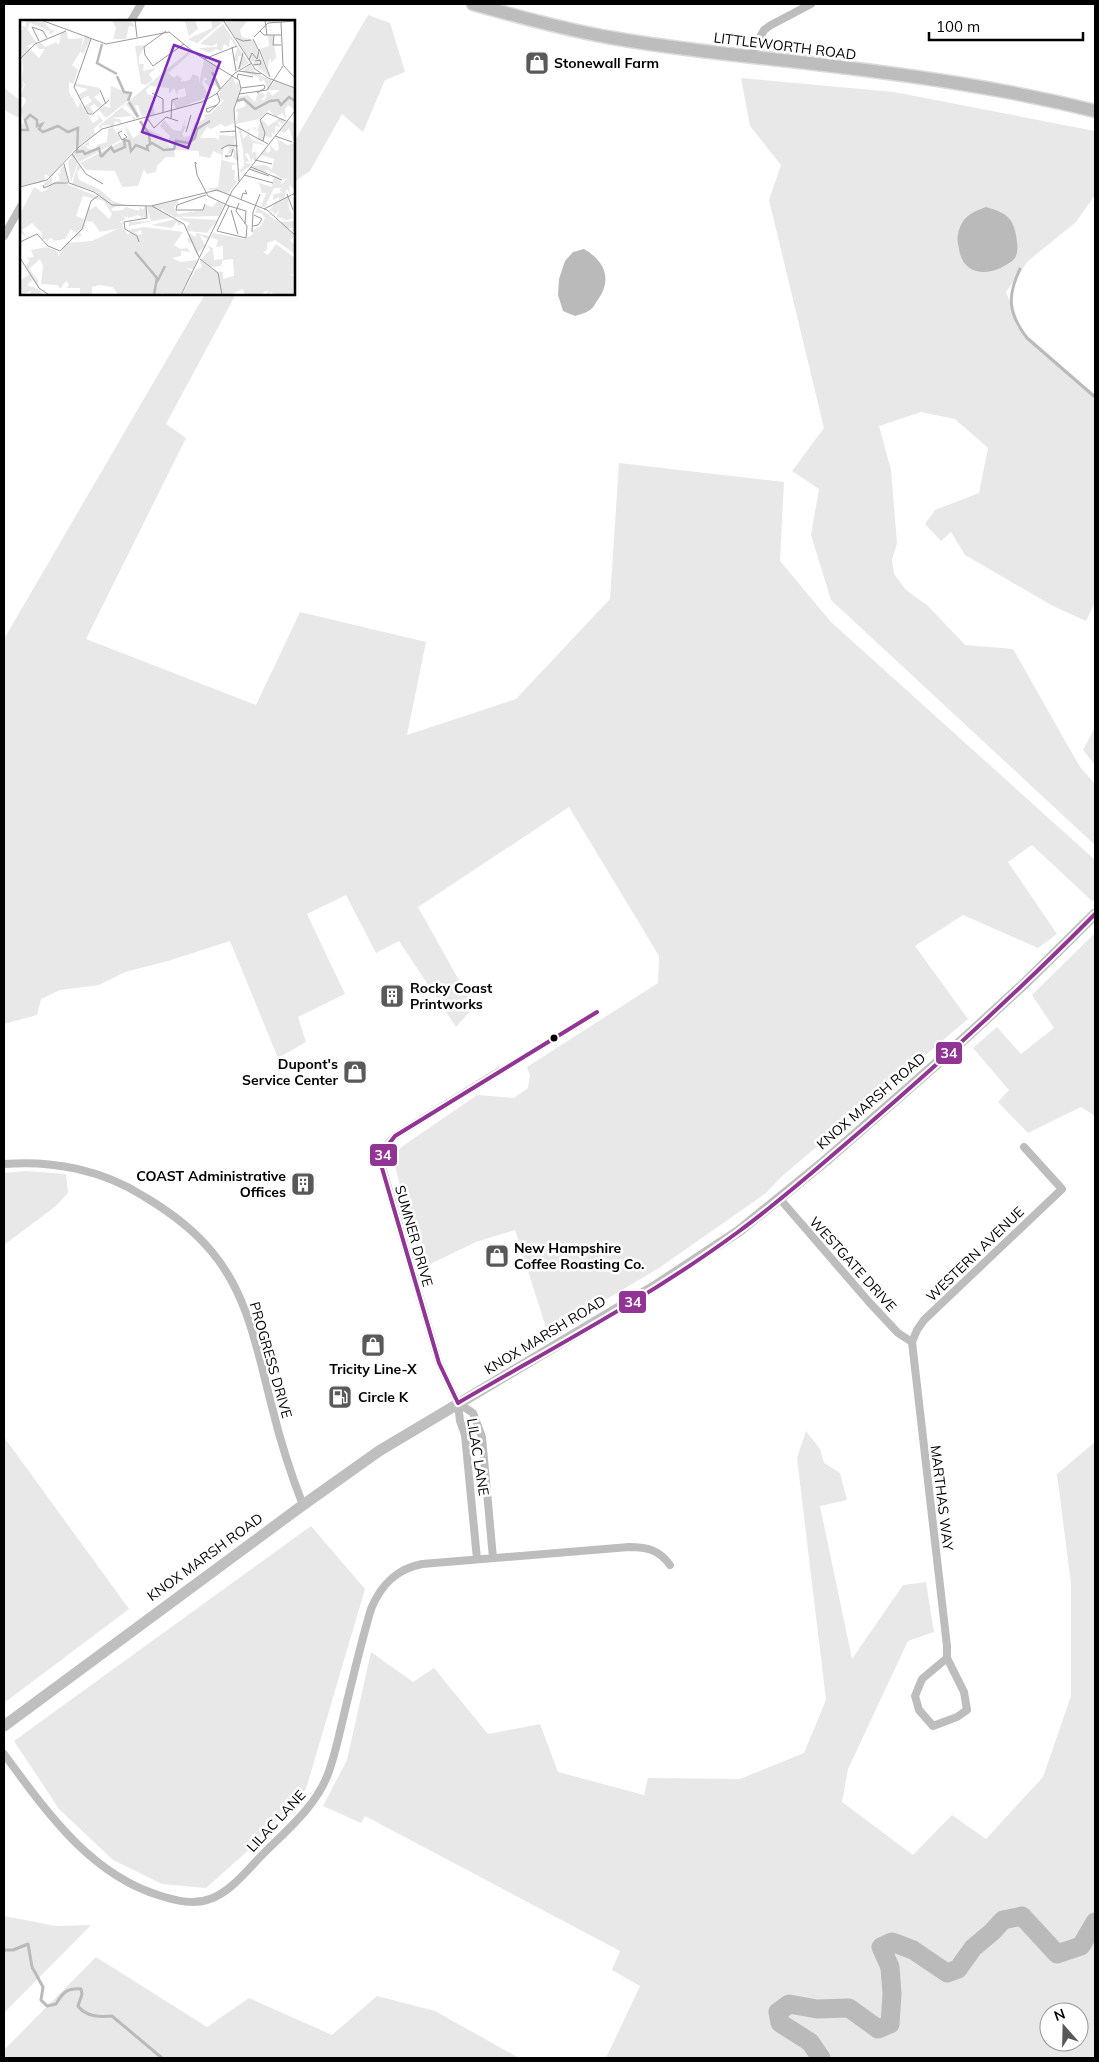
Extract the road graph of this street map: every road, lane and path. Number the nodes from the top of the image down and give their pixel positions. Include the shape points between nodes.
1 (141, 4) edge
2 (473, 4) edge
3 (811, 4) edge
4 (132, 20) edge
5 (749, 57) junction
6 (1095, 111) edge
7 (20, 208) edge
8 (4, 236) edge
9 (1095, 914) edge
10 (500, 1071) dead end
11 (1024, 1147) dead end
12 (4, 1164) edge
13 (780, 1199) junction
14 (912, 1342) junction
15 (458, 1403) junction
16 (303, 1504) junction
17 (493, 1558) junction
18 (477, 1559) junction
19 (670, 1565) dead end
20 (947, 1658) junction
21 (4, 1726) edge
22 (4, 1754) edge

1 - 4 street
2 - 5 main road, LITTLEWORTH ROAD via 536,22 612,38
3 - 5 street via 771,24
5 - 6 main road, LITTLEWORTH ROAD via 936,80 1026,95
7 - 8 street
9 - 13 main road, KNOX MARSH ROAD via 942,1059
10 - 15 street, SUMNER DRIVE via 395,1136 386,1146 382,1158 382,1168 439,1363
11 - 14 street, WESTERN AVENUE via 1062,1189 924,1320
12 - 16 street, PROGRESS DRIVE via 45,1163 116,1181 178,1219 213,1253 227,1273 248,1318 282,1448
13 - 14 street, WESTGATE DRIVE via 869,1302 898,1333
13 - 15 main road, KNOX MARSH ROAD via 700,1258
14 - 20 street, MARTHAS WAY
15 - 16 main road, KNOX MARSH ROAD via 379,1451
15 - 17 street, LILAC LANE via 473,1413 482,1438
15 - 18 street, LILAC LANE via 465,1435
16 - 21 main road, KNOX MARSH ROAD
17 - 18 street, LILAC LANE
17 - 19 street, LILAC LANE via 642,1547 659,1553
18 - 22 street, LILAC LANE via 410,1567 383,1587 369,1615 323,1787 308,1808 247,1870 226,1890 209,1900 171,1899 119,1878 65,1833
20 - 20 street, MARTHAS WAY via 922,1679 914,1696 918,1710 933,1726 967,1710 964,1692

